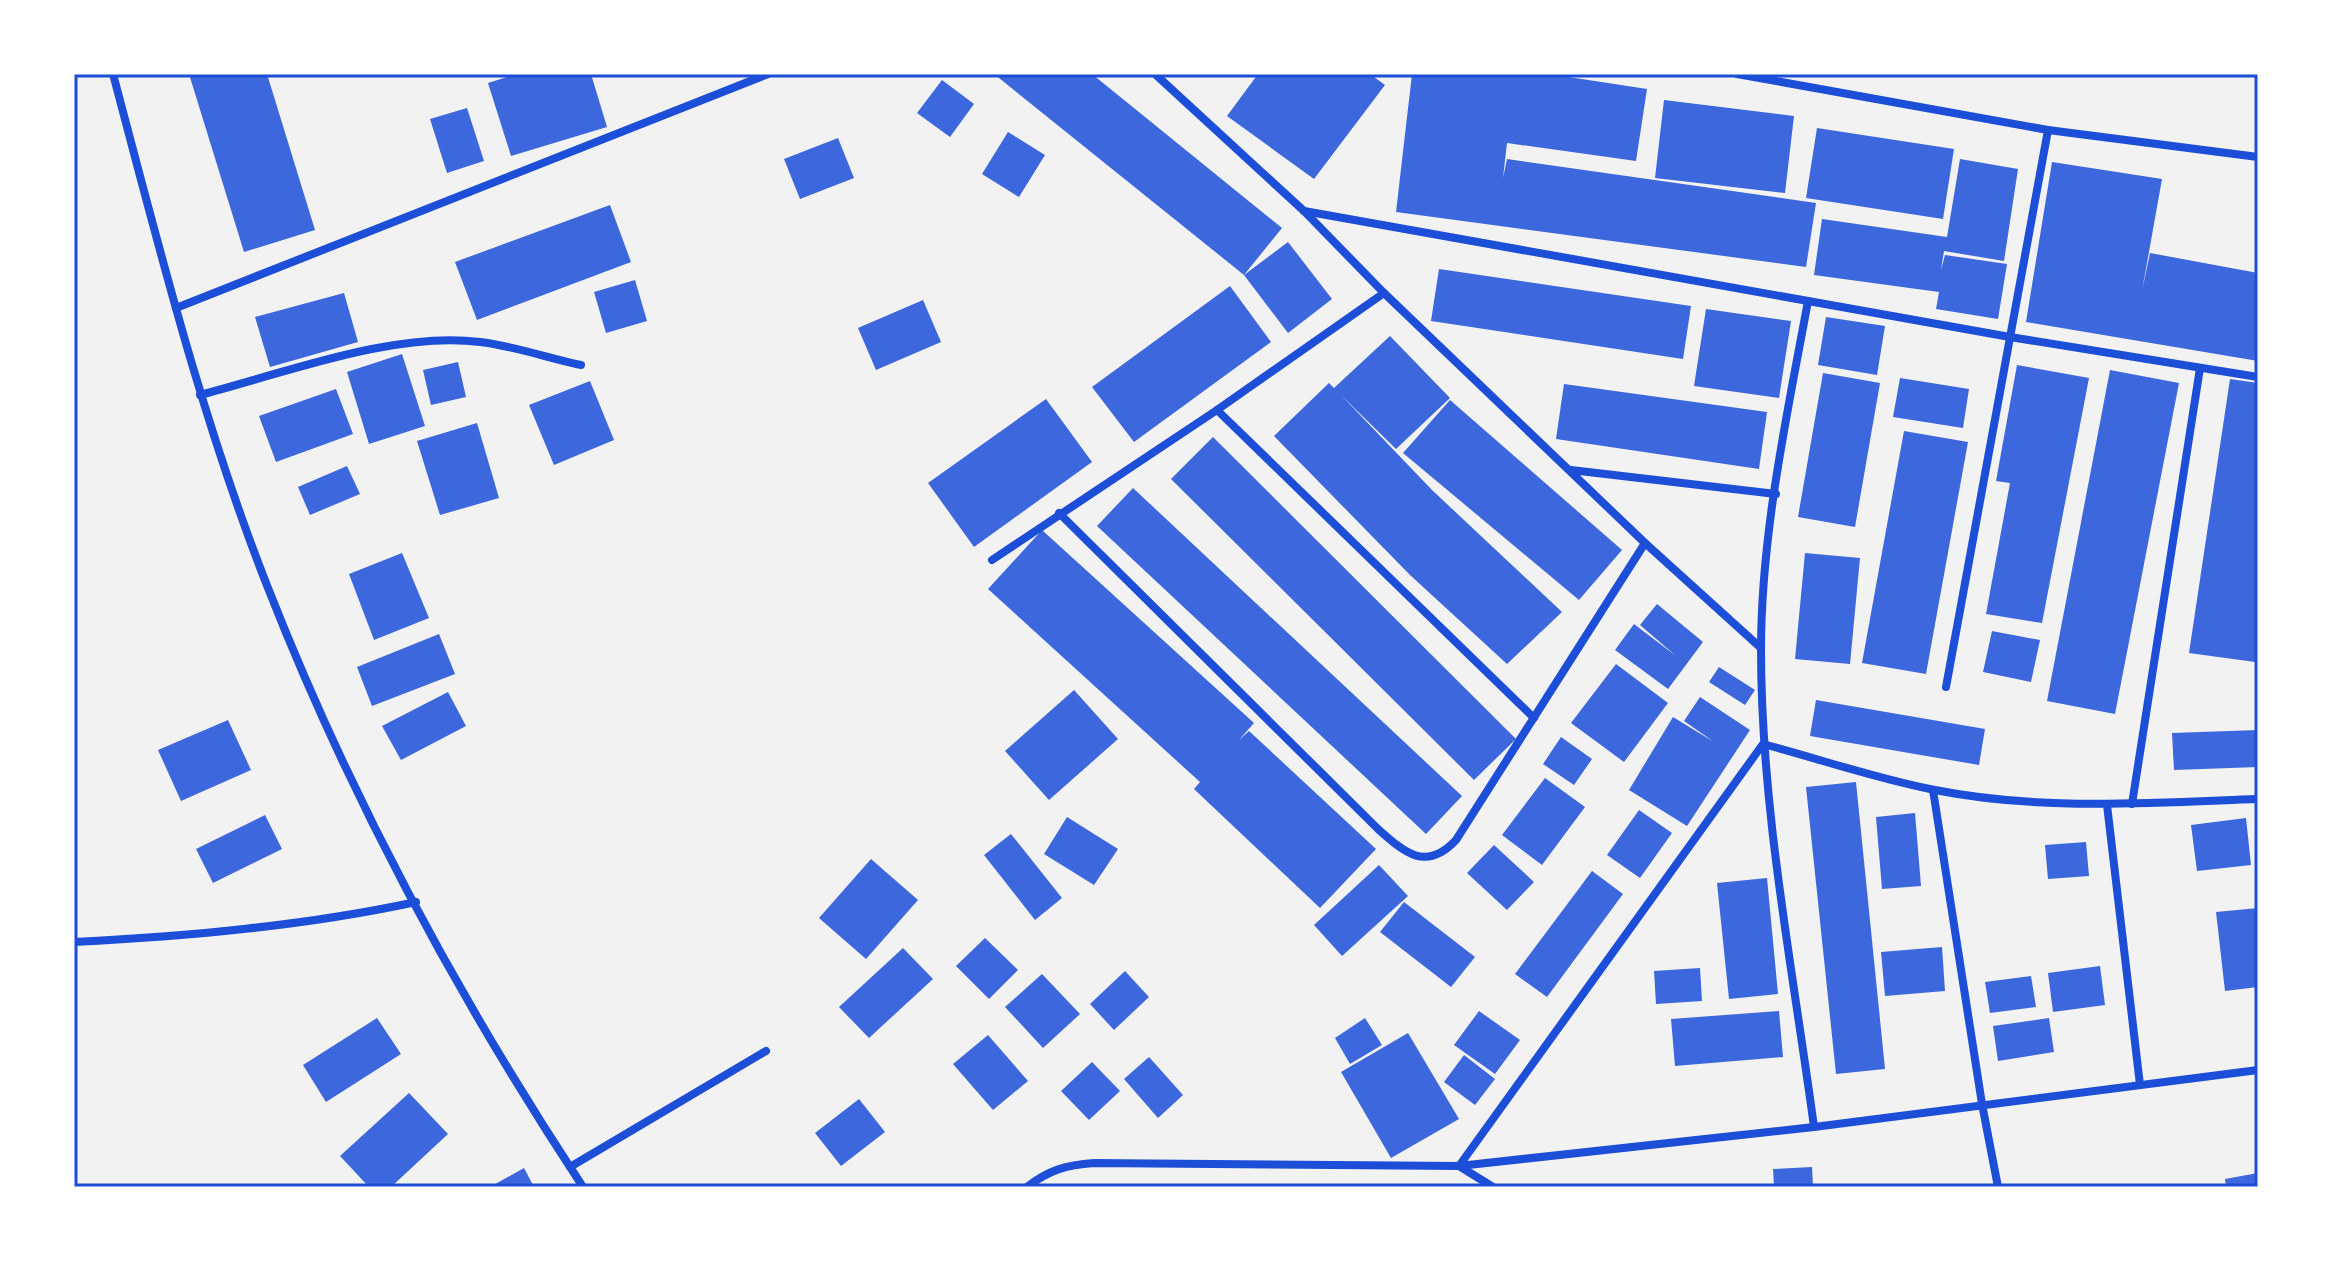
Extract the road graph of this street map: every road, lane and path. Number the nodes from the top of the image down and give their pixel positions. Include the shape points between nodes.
1 (113, 74) edge
2 (768, 74) edge
3 (1155, 74) edge
4 (1737, 74) edge
5 (1793, 74) edge
6 (1791, 85) junction
7 (2048, 130) junction
8 (2258, 157) edge
9 (1304, 211) junction
10 (1384, 293) junction
11 (1808, 301) junction
12 (176, 308) junction
13 (2010, 337) junction
14 (581, 365) dead end
15 (2200, 368) junction
16 (2258, 377) edge
17 (200, 395) junction
18 (1217, 410) junction
19 (1570, 470) junction
20 (1776, 494) junction
21 (1059, 513) junction
22 (1645, 543) junction
23 (992, 560) dead end
24 (1761, 648) junction
25 (1946, 687) dead end
26 (1534, 718) junction
27 (1763, 744) junction
28 (1933, 790) junction
29 (2258, 799) edge
30 (2132, 804) junction
31 (2107, 805) junction
32 (416, 902) junction
33 (74, 942) edge
34 (766, 1051) dead end
35 (2258, 1070) edge
36 (2140, 1085) junction
37 (1982, 1104) junction
38 (1814, 1127) junction
39 (1459, 1166) junction
40 (570, 1167) junction
41 (583, 1187) edge
42 (1027, 1187) edge
43 (1493, 1187) edge
44 (1998, 1187) edge

1 - 12 street
2 - 12 street
3 - 9 street
4 - 6 street
5 - 6 street
6 - 7 street
7 - 8 street
7 - 13 street
9 - 10 street
9 - 11 street
10 - 18 street
10 - 19 street
11 - 13 street
11 - 20 street
12 - 17 street
13 - 15 street
13 - 25 street
14 - 17 street via 482,342 427,341 360,352
15 - 16 street
15 - 30 street
17 - 32 street via 268,587 352,783
18 - 21 street
18 - 26 street
19 - 20 street
19 - 22 street
20 - 24 street
21 - 23 street
21 - 26 street via 1401,849 1437,856 1456,840
22 - 24 street
22 - 26 street
24 - 27 street
27 - 28 street
27 - 38 street
27 - 39 street
28 - 31 street
28 - 37 street
29 - 30 street
30 - 31 street
31 - 36 street
32 - 33 street via 347,917
32 - 40 street
34 - 40 street
35 - 36 street
36 - 37 street
37 - 38 street
37 - 44 street
38 - 39 street
39 - 42 street via 1094,1163 1056,1169
39 - 43 street
40 - 41 street

